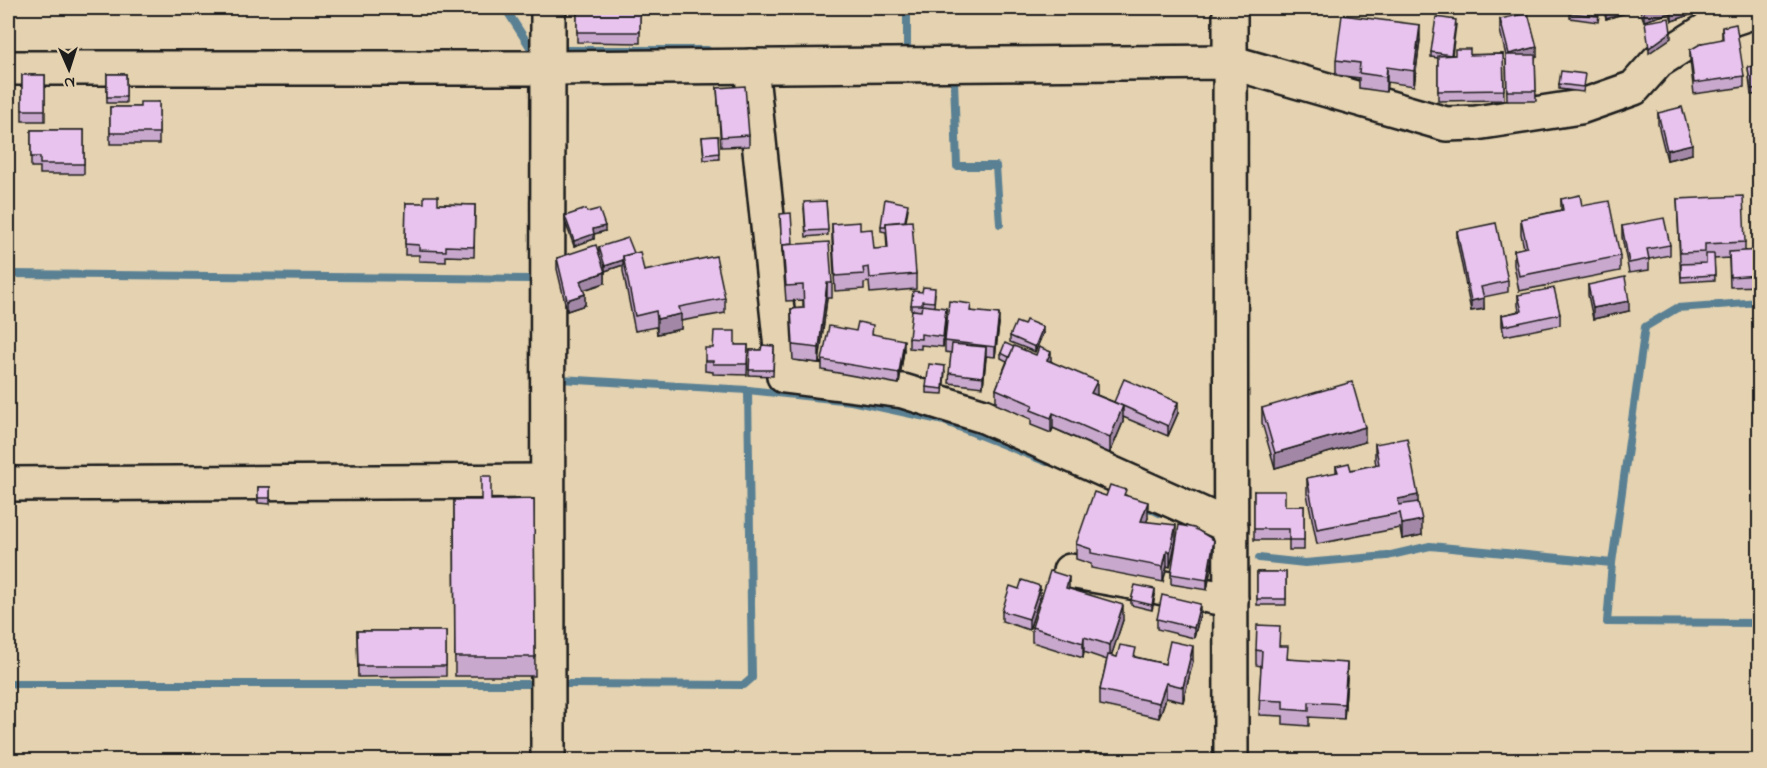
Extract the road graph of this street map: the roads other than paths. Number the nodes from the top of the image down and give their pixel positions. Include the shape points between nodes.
1 (548, 8) edge
2 (1230, 8) edge
3 (1760, 12) edge
4 (1230, 62) junction
5 (751, 66) junction
6 (8, 68) edge
7 (548, 68) junction
8 (546, 481) junction
9 (8, 484) edge
10 (1231, 527) junction
11 (1070, 571) dead end
12 (1231, 600) junction
13 (548, 760) edge
14 (1231, 760) edge

1 - 7 street
2 - 4 street
3 - 4 street via 1716,24 1659,61 1634,88 1580,107 1476,123 1446,124
4 - 5 street
4 - 10 street
5 - 7 street
5 - 10 street via 784,376 903,391 984,416
6 - 7 street
7 - 8 street
8 - 9 street
8 - 13 street
10 - 12 street
11 - 12 street
12 - 14 street

